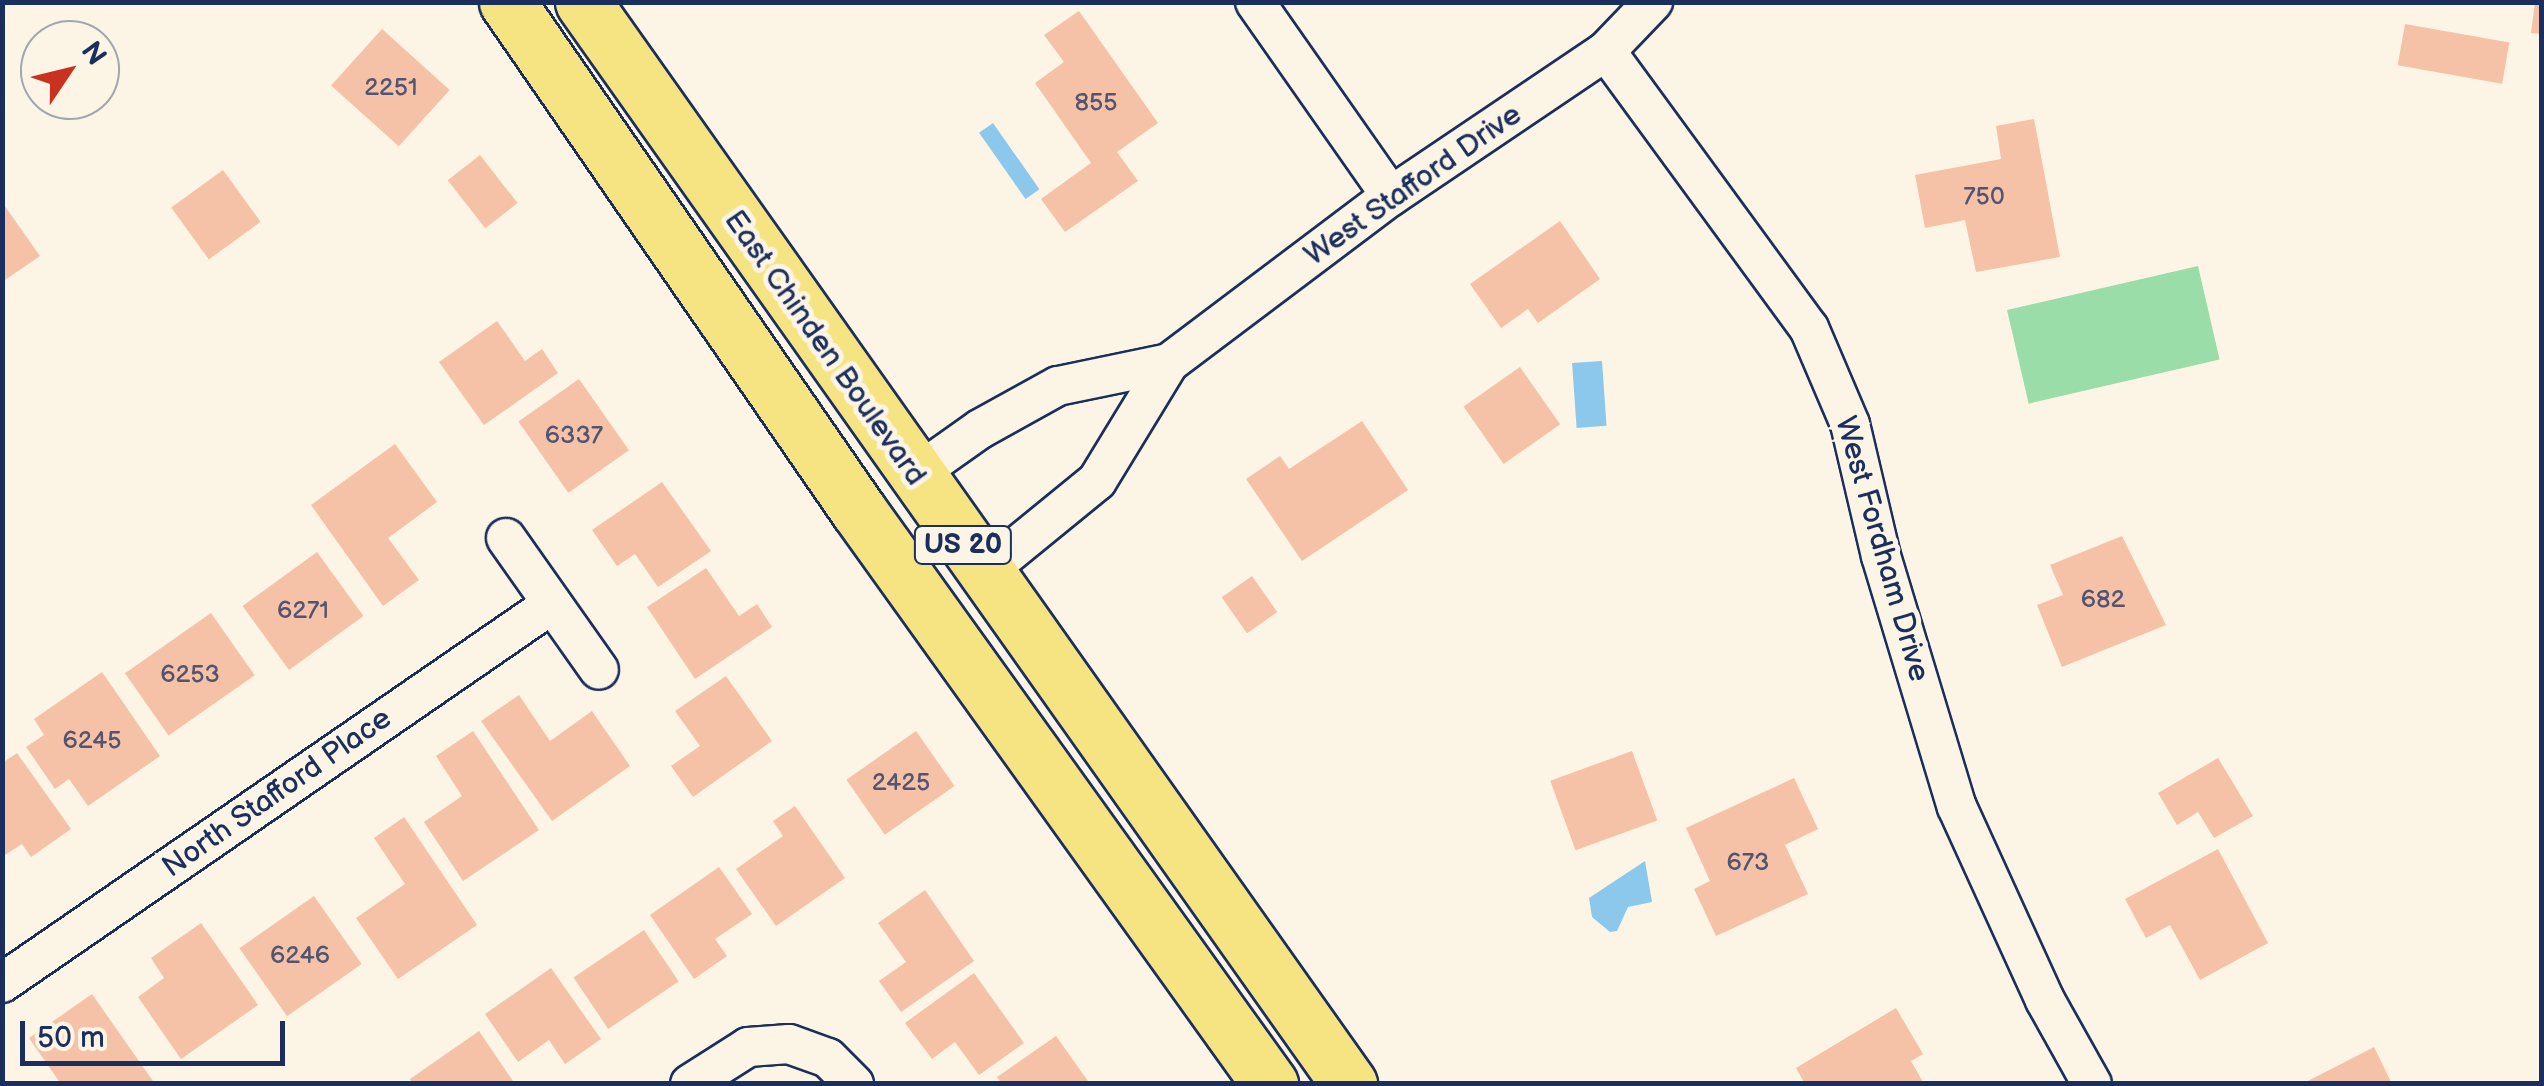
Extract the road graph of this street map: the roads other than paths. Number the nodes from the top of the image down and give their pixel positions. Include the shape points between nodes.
1 (583, 2) edge
2 (1255, 2) edge
3 (1654, 2) edge
4 (519, 20) edge
5 (1606, 52) junction
6 (1390, 196) junction
7 (1168, 363) junction
8 (914, 476) junction
9 (506, 538) dead end
10 (983, 574) junction
11 (552, 604) junction
12 (598, 670) dead end
13 (2, 983) edge
14 (690, 1084) edge
15 (854, 1084) edge
16 (1270, 1084) edge
17 (1349, 1084) edge
18 (2092, 1084) edge

1 - 8 main road, East Chinden Boulevard / US 20
2 - 6 street
3 - 5 street, West Stafford Drive
4 - 10 main road via 622,116 908,527
4 - 16 main road, US 20 via 847,494
5 - 6 street, West Stafford Drive
5 - 18 street, West Fordham Drive via 1809,328 1850,424 1881,556 1957,807 2045,1000
6 - 7 street, West Stafford Drive
7 - 8 street, West Stafford Drive via 1058,386
7 - 10 street, West Stafford Drive via 1098,481
8 - 10 main road, East Chinden Boulevard / US 20
9 - 11 street
10 - 17 main road, East Chinden Boulevard / US 20
11 - 12 street
11 - 13 street, North Stafford Place
14 - 15 street via 748,1046 789,1044 828,1058

